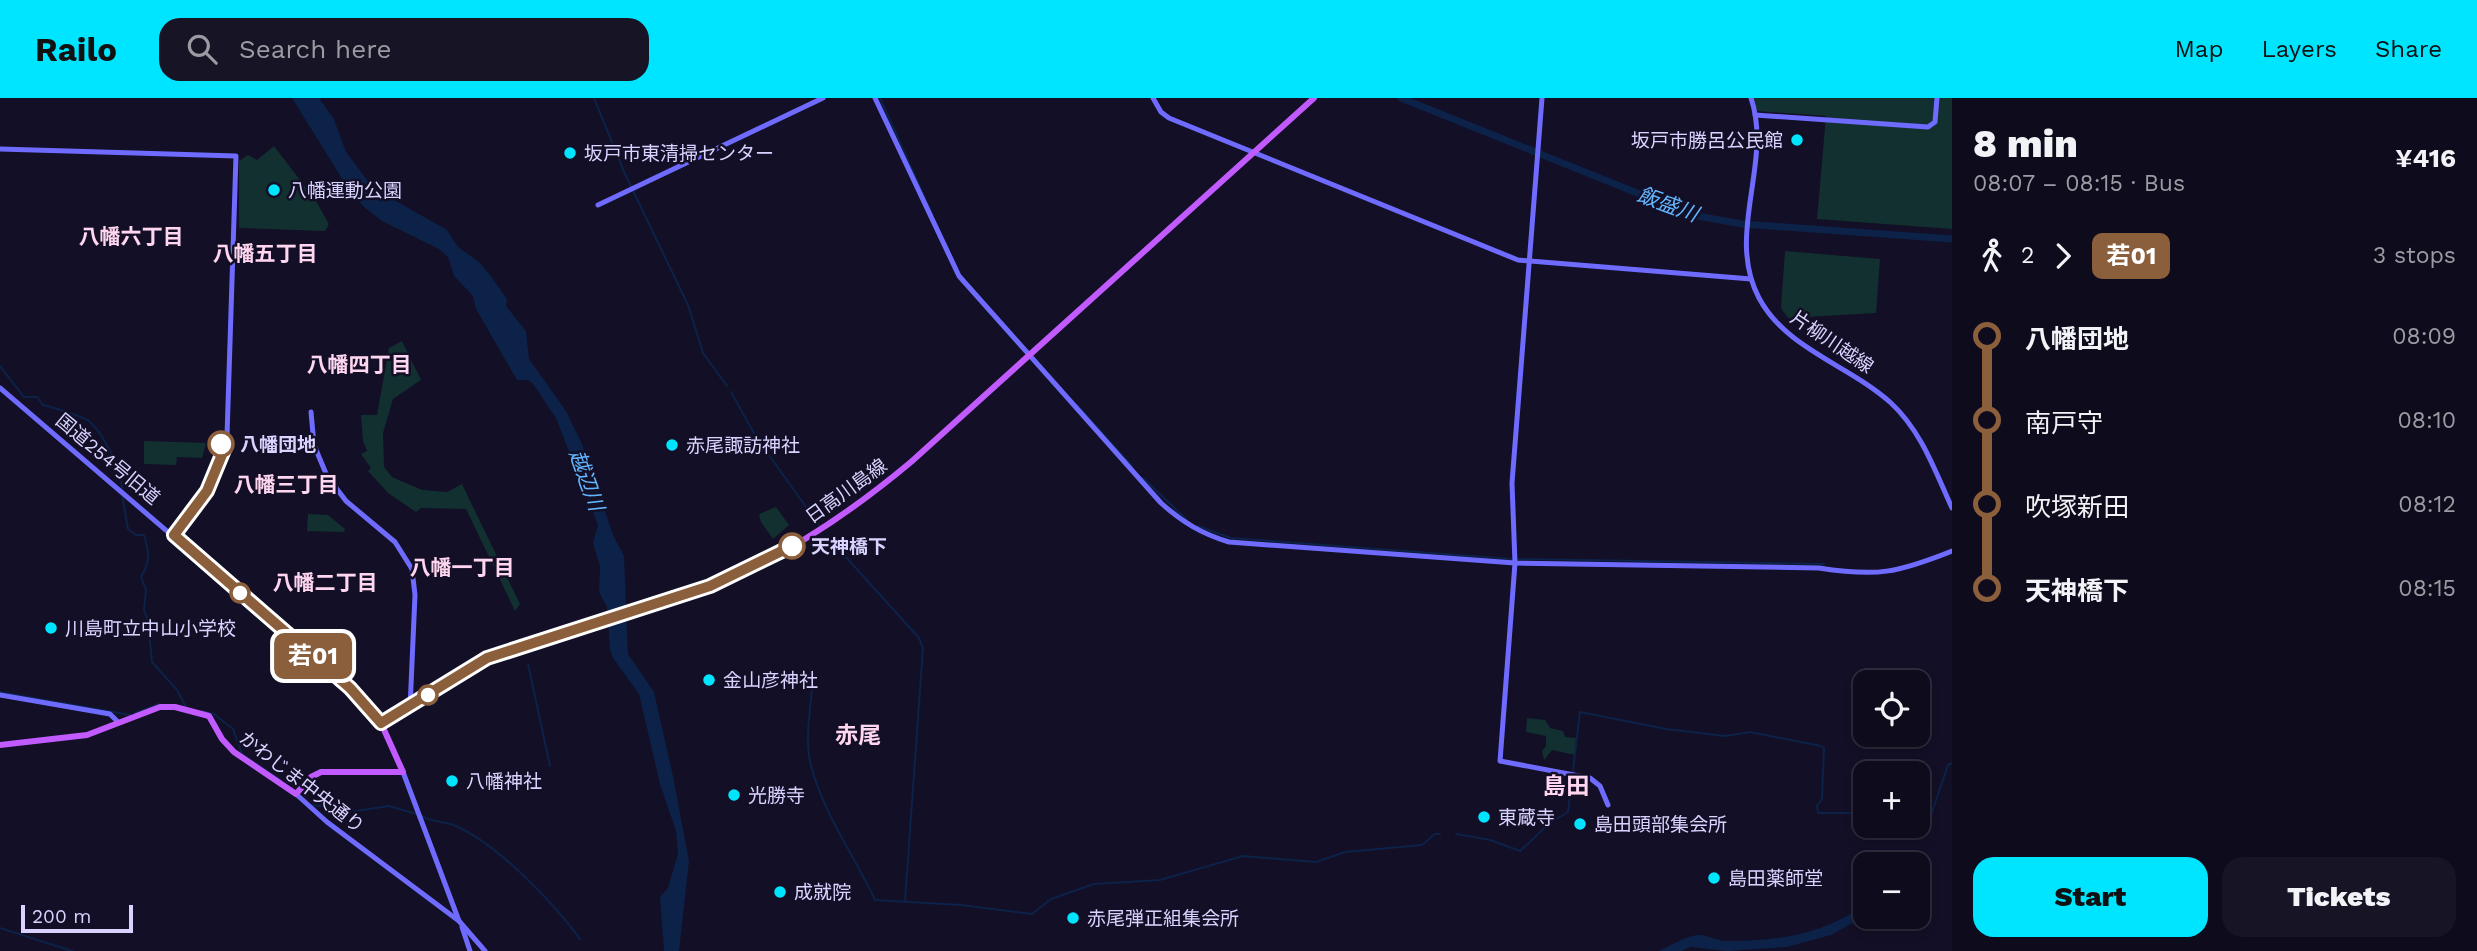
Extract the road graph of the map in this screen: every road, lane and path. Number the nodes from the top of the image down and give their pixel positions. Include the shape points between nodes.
1 (823, 98) edge
2 (875, 98) edge
3 (1153, 98) edge
4 (1314, 98) edge
5 (1542, 98) edge
6 (1751, 98) edge
7 (1937, 98) edge
8 (1755, 115) junction
9 (0, 149) edge
10 (1254, 152) junction
11 (597, 205) dead end
12 (1529, 262) junction
13 (1751, 279) junction
14 (1028, 356) junction
15 (0, 388) edge
16 (311, 412) dead end
17 (1952, 508) edge
18 (174, 535) junction
19 (1952, 551) edge
20 (1515, 563) junction
21 (0, 695) edge
22 (410, 708) junction
23 (118, 722) junction
24 (381, 723) junction
25 (0, 745) edge
26 (403, 772) junction
27 (296, 794) junction
28 (1608, 805) dead end
29 (459, 921) junction
30 (470, 951) edge
31 (485, 951) edge

1 - 11 street
2 - 14 street via 959,276
3 - 10 street via 1169,118
4 - 10 main road, 日高川島線
5 - 12 street
6 - 8 street, 片柳川越線
7 - 8 street via 1935,122 1928,127
8 - 13 street, 片柳川越線 via 1756,165 1747,232
9 - 18 street via 236,156 228,436 213,480
10 - 12 street
10 - 14 main road, 日高川島線
12 - 13 street
12 - 20 street via 1512,482
13 - 17 street, 片柳川越線 via 1779,326 1878,392 1906,419 1930,457
14 - 20 street via 1161,503 1180,520 1213,537 1228,542
14 - 22 main road, 日高川島線 via 888,481 835,521 741,573 479,662
15 - 18 street, 国道254号旧道
16 - 22 street via 314,445 327,476 346,501 395,542 412,569
18 - 24 street, 国道254号旧道 via 350,688
19 - 20 street via 1878,574 1819,568
20 - 28 street via 1500,761 1590,778 1600,786
21 - 23 street via 110,713
22 - 24 main road, 日高川島線
23 - 25 main road via 88,735
23 - 27 main road, かわじま中央通り via 160,707 209,716 234,752
24 - 26 main road
26 - 27 main road via 321,772
26 - 29 street
27 - 29 street, かわじま中央通り
29 - 30 street
29 - 31 street

